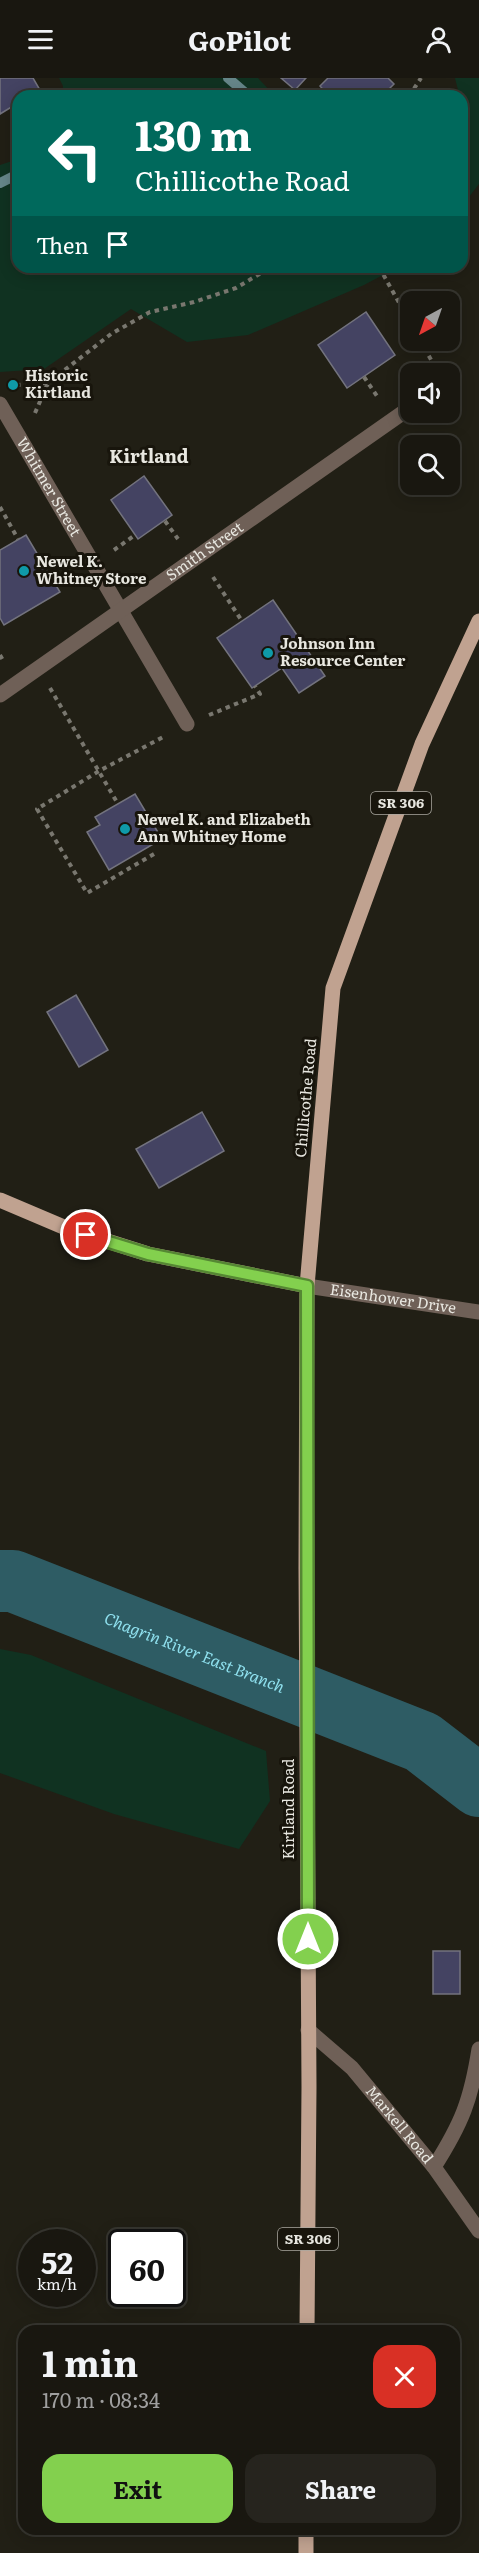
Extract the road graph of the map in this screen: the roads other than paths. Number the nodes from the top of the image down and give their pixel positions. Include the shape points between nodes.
1 (0, 404) edge
2 (400, 415) edge
3 (122, 612) junction
4 (479, 621) edge
5 (0, 695) edge
6 (187, 724) road end
7 (0, 1200) edge
8 (307, 1286) junction
9 (479, 1312) edge
10 (308, 2030) junction
11 (479, 2049) edge
12 (434, 2167) junction
13 (479, 2231) edge
14 (307, 2325) edge
15 (306, 2535) edge
16 (306, 2553) edge

1 - 3 street, Whitmer Street
2 - 3 street, Smith Street
3 - 5 street, Smith Street
3 - 6 street, Whitmer Street
4 - 8 main road, Chillicothe Road / SR 306 via 422,744 333,988
7 - 8 main road via 66,1228 148,1254
8 - 9 street, Eisenhower Drive
8 - 10 main road, Kirtland Road
10 - 12 street, Markell Road via 352,2068
10 - 14 main road, Kirtland Road / SR 306
11 - 12 street via 473,2088 457,2130
12 - 13 street, Markell Road
15 - 16 main road

